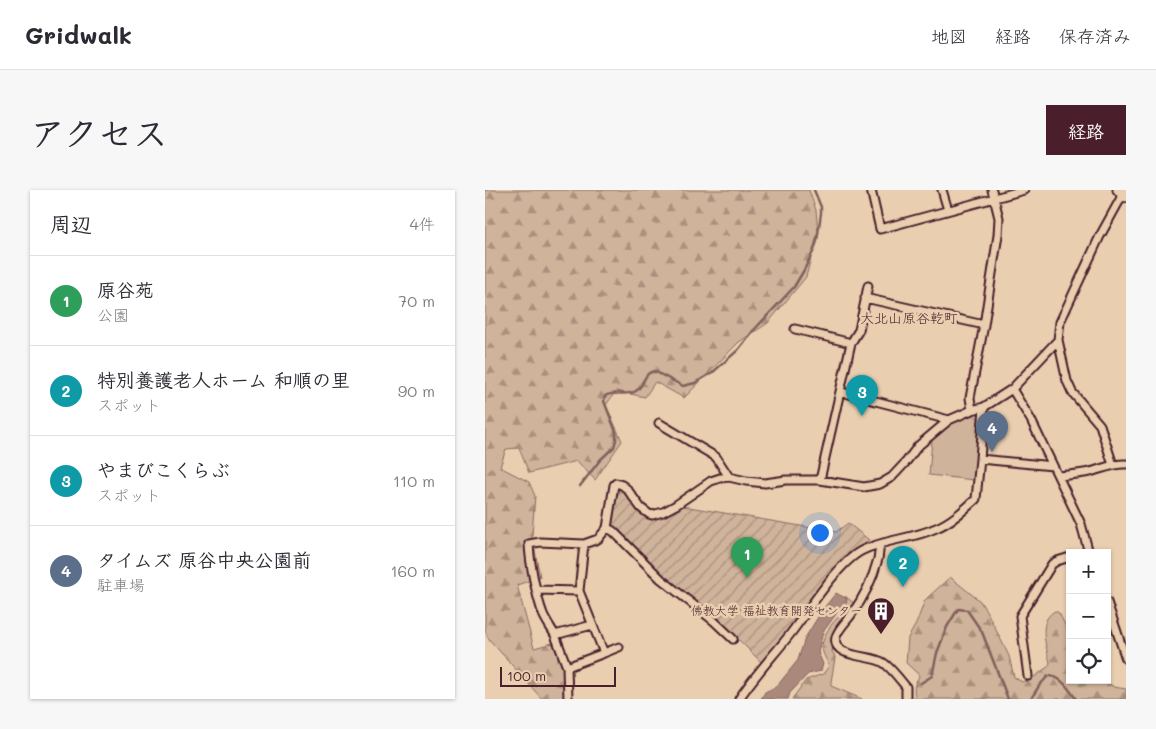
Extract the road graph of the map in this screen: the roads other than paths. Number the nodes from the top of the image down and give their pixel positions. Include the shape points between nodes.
1 (871, 190) edge
2 (943, 190) edge
3 (992, 190) edge
4 (1024, 190) edge
5 (1122, 193) edge
6 (994, 198) junction
7 (948, 210) junction
8 (868, 286) dead end
9 (865, 298) junction
10 (983, 325) junction
11 (795, 329) dead end
12 (1058, 340) junction
13 (851, 343) junction
14 (1012, 388) junction
15 (841, 392) junction
16 (983, 407) junction
17 (971, 410) junction
18 (949, 420) junction
19 (659, 423) dead end
20 (980, 458) junction
21 (1126, 464) edge
22 (1113, 465) junction
23 (1053, 466) junction
24 (1058, 476) junction
25 (729, 477) junction
26 (821, 480) junction
27 (607, 528) junction
28 (584, 544) junction
29 (879, 544) junction
30 (1086, 549) edge
31 (1066, 558) edge
32 (537, 590) junction
33 (579, 590) junction
34 (1111, 614) edge
35 (592, 625) junction
36 (555, 635) junction
37 (733, 639) dead end
38 (619, 647) dead end
39 (604, 653) junction
40 (1126, 660) edge
41 (567, 667) junction
42 (1028, 676) dead end
43 (568, 699) edge
44 (739, 699) edge
45 (907, 699) edge

1 - 7 street via 880,229
2 - 7 street
3 - 6 street
4 - 6 street
5 - 12 street via 1060,322
6 - 7 street
6 - 10 street via 999,218 998,235
8 - 9 street
9 - 10 street
9 - 13 street via 859,330
10 - 17 street via 969,398
11 - 13 street
12 - 14 street
12 - 22 street via 1067,381 1072,392 1100,425
13 - 15 street
14 - 16 street
14 - 23 street
15 - 18 street
15 - 26 street
16 - 17 street
16 - 20 street
17 - 18 street
18 - 26 street via 881,484 864,487
19 - 25 street via 716,457
20 - 23 street
20 - 29 street via 976,499 966,509 935,529
21 - 22 street
22 - 24 street
23 - 24 street
24 - 30 street via 1081,524
25 - 26 street via 765,483
25 - 27 street via 711,481 676,505 652,515 617,483 613,488
27 - 28 street via 598,539
27 - 37 street via 613,530 661,579
28 - 32 street via 529,544
28 - 33 street
29 - 44 street via 856,554 845,564
29 - 45 street via 879,556 871,579 860,601 838,631 836,644 845,652 883,662 906,687
31 - 42 street via 1052,564 1021,616
32 - 33 street
32 - 36 street via 543,615
33 - 35 street
34 - 40 street
35 - 36 street
35 - 39 street
36 - 41 street
38 - 39 street
39 - 41 street
41 - 43 street

